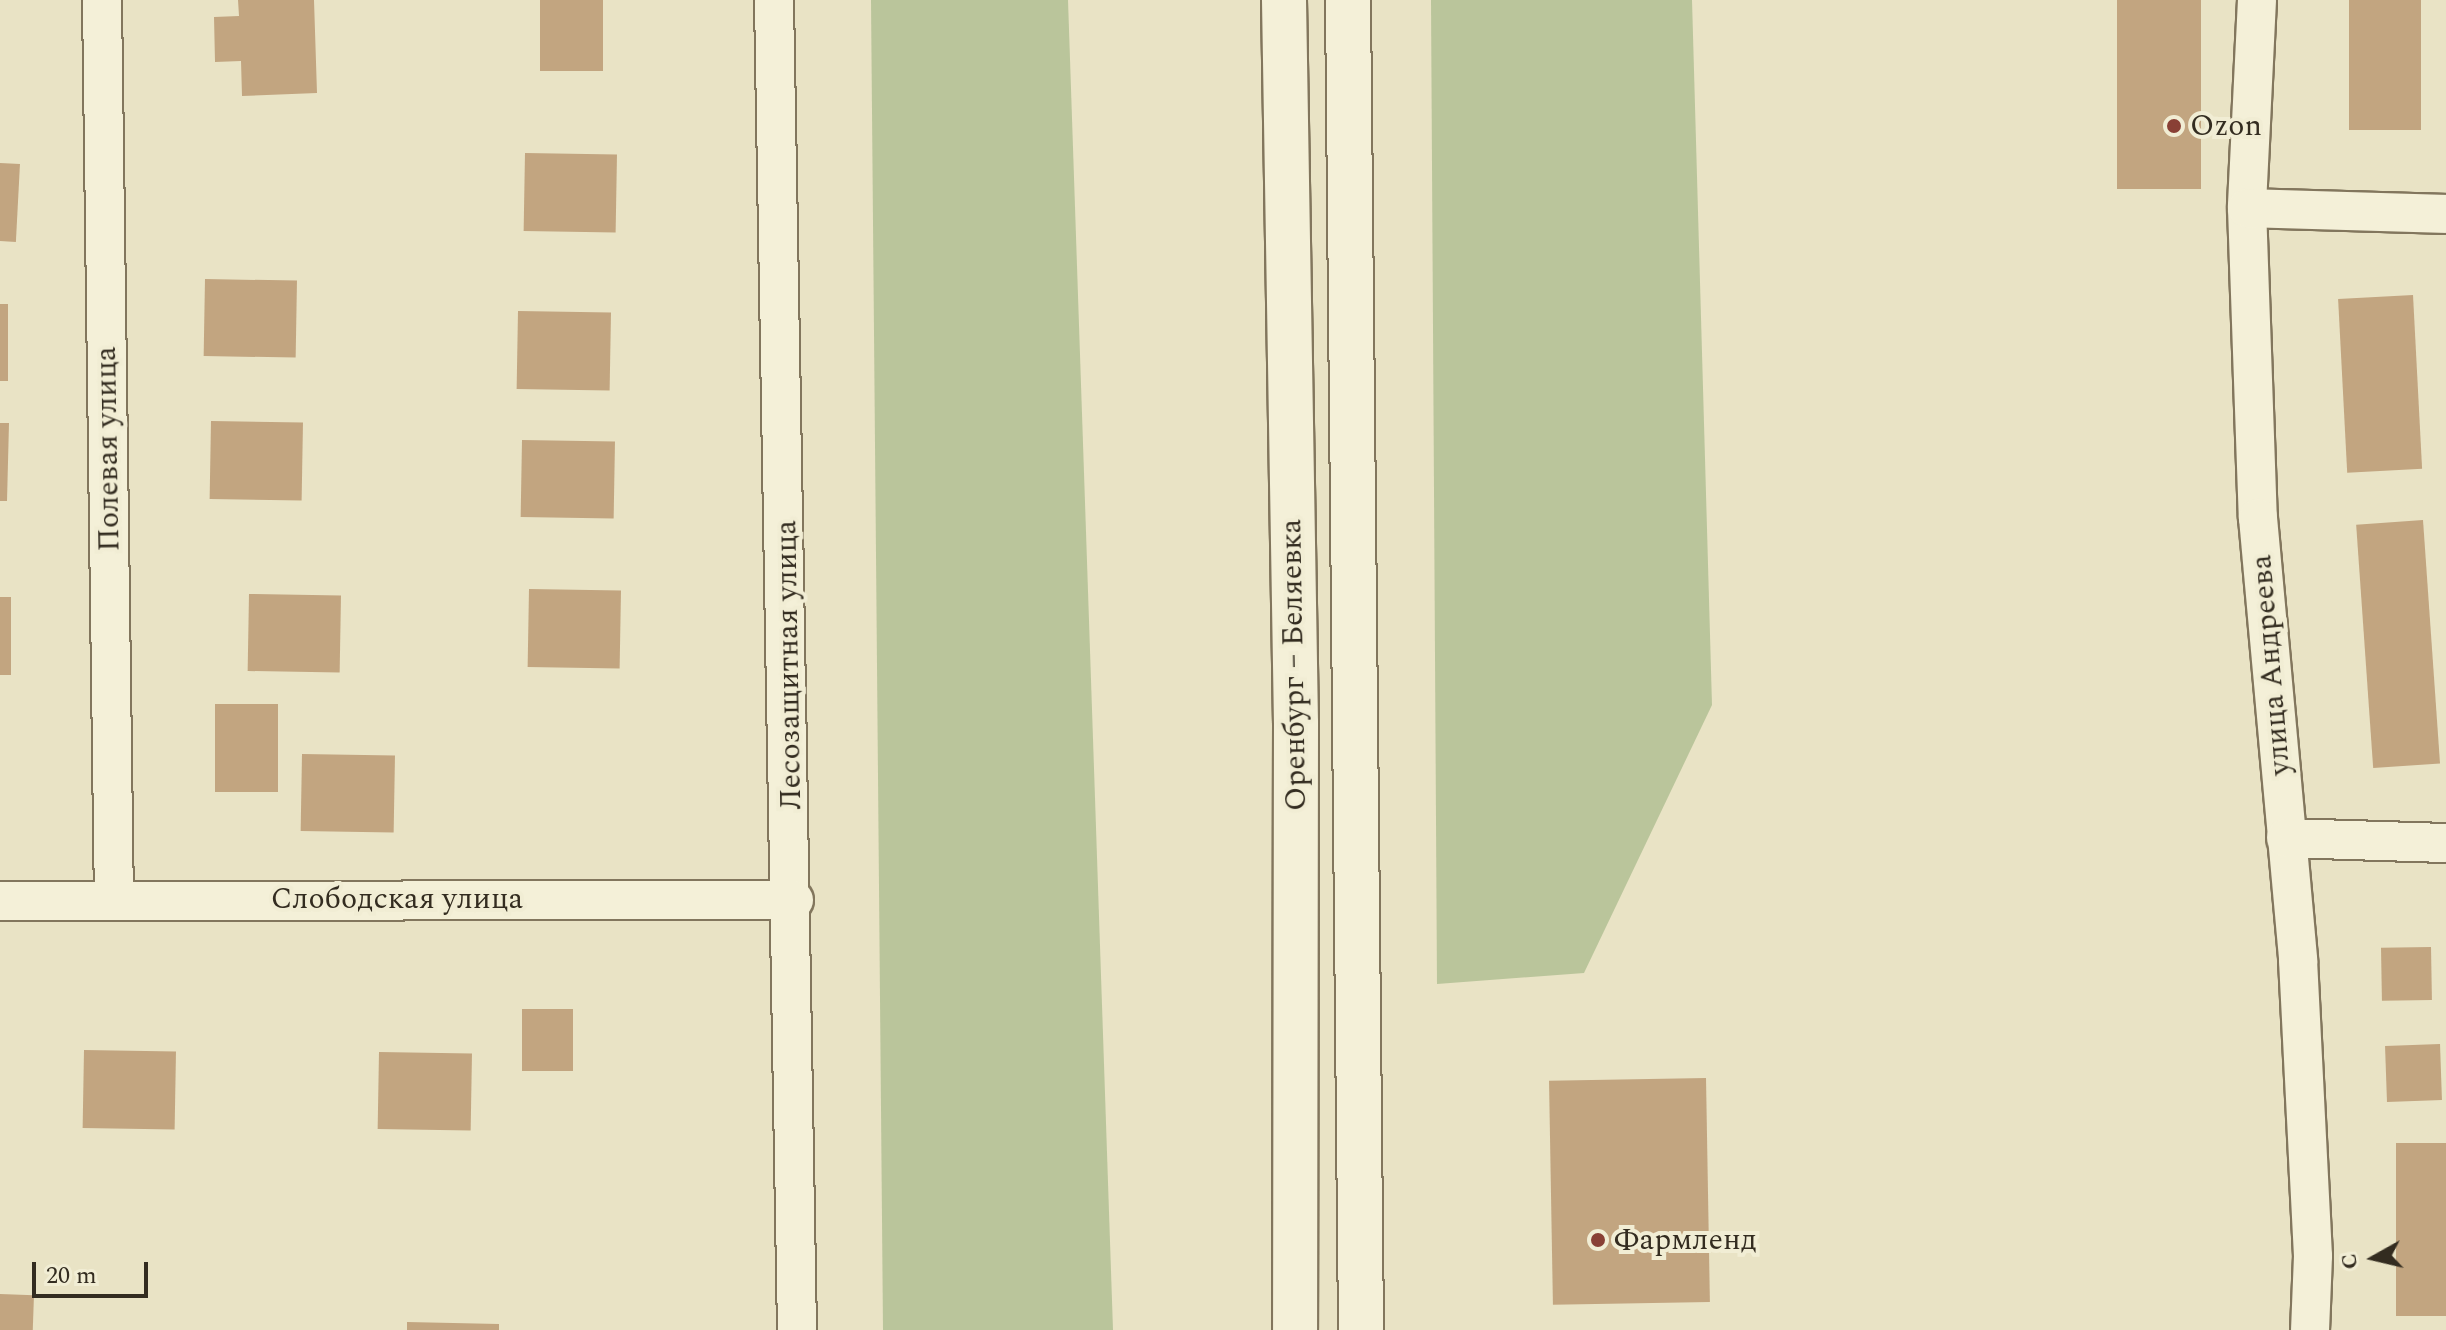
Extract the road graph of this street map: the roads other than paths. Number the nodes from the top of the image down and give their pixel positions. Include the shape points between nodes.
1 (102, 0) edge
2 (774, 0) edge
3 (1284, 0) edge
4 (1348, 0) edge
5 (2257, 0) edge
6 (2247, 208) junction
7 (2446, 214) edge
8 (2286, 838) junction
9 (2446, 843) edge
10 (114, 899) junction
11 (794, 900) junction
12 (0, 901) edge
13 (797, 1330) edge
14 (1295, 1330) edge
15 (1361, 1330) edge
16 (2310, 1330) edge

1 - 10 street, Полевая улица
2 - 11 street, Лесозащитная улица
3 - 14 main road, Оренбург – Беляевка via 1296,724
4 - 15 main road
5 - 6 street, улица Андреева
6 - 7 street
6 - 8 street, улица Андреева via 2258,518
8 - 9 street
8 - 16 street, улица Андреева via 2313,1256
10 - 11 street, Слободская улица
10 - 12 street, Слободская улица
11 - 13 street, Лесозащитная улица

